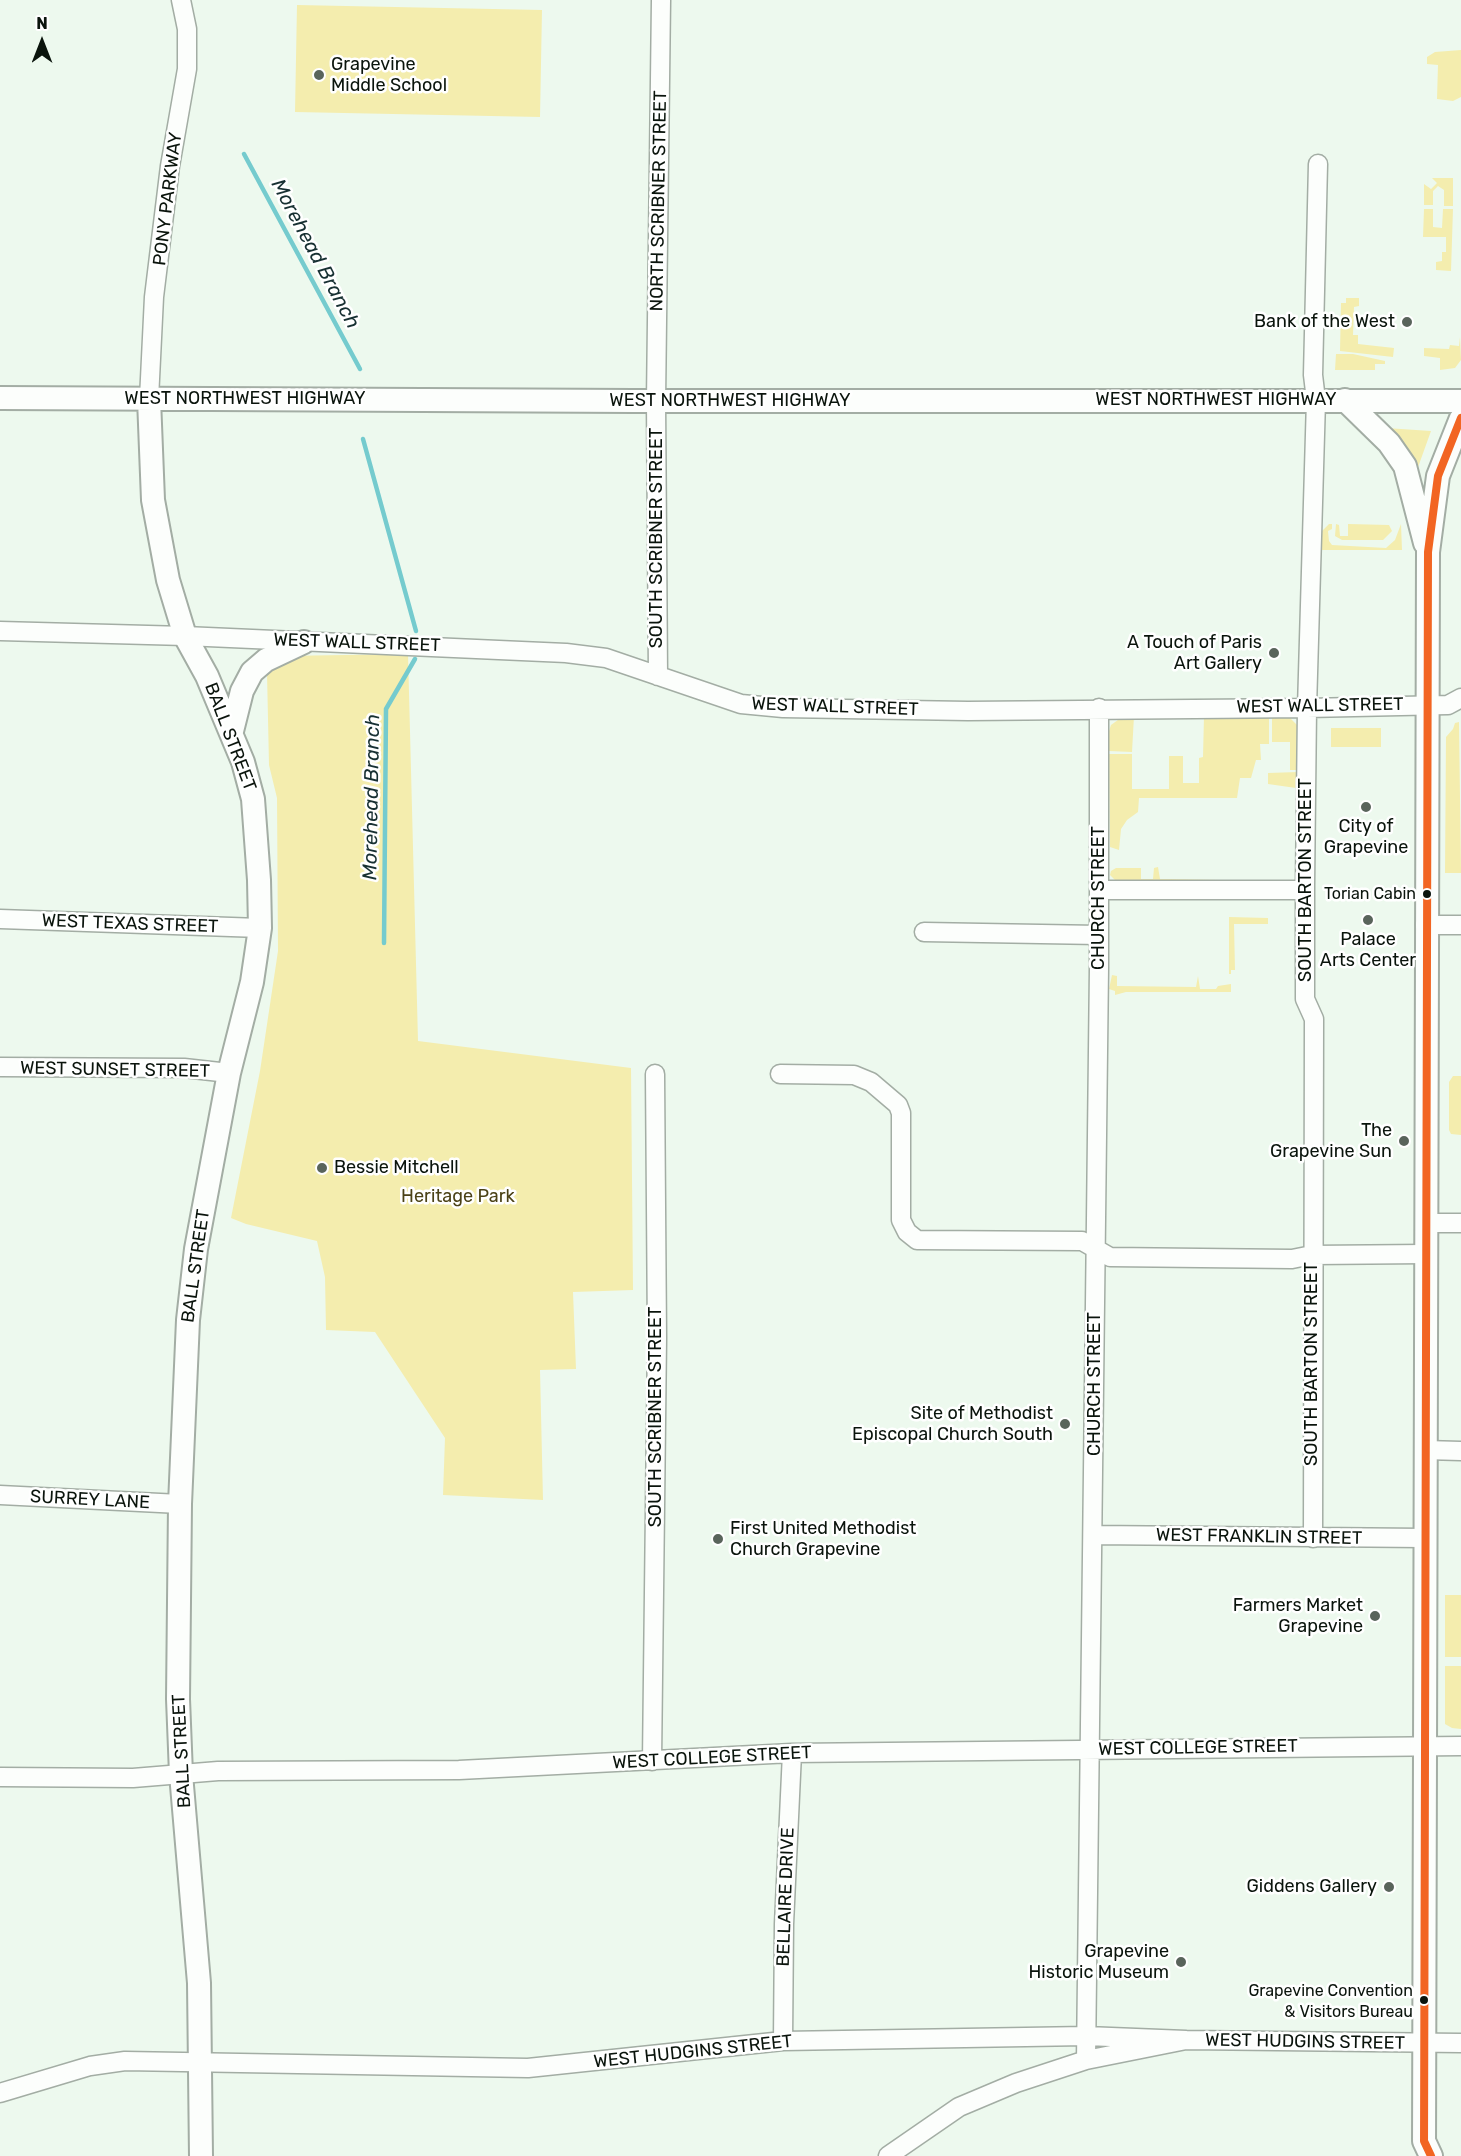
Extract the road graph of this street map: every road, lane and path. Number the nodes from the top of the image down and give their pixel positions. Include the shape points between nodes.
1 (181, 0) edge
2 (661, 0) edge
3 (1317, 164) dead end
4 (0, 398) edge
5 (149, 399) junction
6 (1316, 400) junction
7 (1345, 400) junction
8 (656, 401) junction
9 (1461, 401) edge
10 (1461, 418) edge
11 (1428, 552) junction
12 (0, 631) edge
13 (185, 636) junction
14 (303, 642) junction
15 (658, 675) junction
16 (1461, 698) edge
17 (1425, 704) junction
18 (1099, 708) junction
19 (1307, 708) junction
20 (232, 731) junction
21 (1099, 890) junction
22 (1305, 890) junction
23 (0, 919) edge
24 (1425, 925) junction
25 (1461, 925) edge
26 (260, 928) junction
27 (924, 932) dead end
28 (1099, 935) junction
29 (0, 1067) edge
30 (229, 1073) junction
31 (655, 1074) dead end
32 (780, 1074) dead end
33 (1426, 1223) junction
34 (1461, 1223) edge
35 (1096, 1250) junction
36 (1426, 1254) junction
37 (1312, 1255) junction
38 (1425, 1450) junction
39 (1461, 1451) edge
40 (0, 1495) edge
41 (180, 1504) junction
42 (1093, 1535) junction
43 (1313, 1538) junction
44 (1424, 1538) junction
45 (1425, 1746) junction
46 (1461, 1746) edge
47 (1090, 1749) junction
48 (792, 1753) junction
49 (652, 1761) junction
50 (181, 1774) junction
51 (0, 1777) edge
52 (1086, 2036) junction
53 (1186, 2040) junction
54 (783, 2041) junction
55 (1425, 2043) junction
56 (1461, 2043) edge
57 (1086, 2060) junction
58 (200, 2061) junction
59 (0, 2093) edge
60 (1423, 2151) edge
61 (201, 2156) edge
62 (888, 2156) edge

1 - 5 street, PONY PARKWAY via 187,29 187,69 154,297
2 - 8 street, NORTH SCRIBNER STREET
3 - 6 street, SOUTH BARTON STREET via 1313,375
4 - 5 main road, WEST NORTHWEST HIGHWAY
5 - 8 main road, WEST NORTHWEST HIGHWAY
5 - 13 main road, BALL STREET via 153,500 168,580
6 - 7 main road, WEST NORTHWEST HIGHWAY
6 - 8 main road, WEST NORTHWEST HIGHWAY
6 - 19 street, SOUTH BARTON STREET
7 - 9 main road, WEST NORTHWEST HIGHWAY
7 - 11 main road via 1389,443 1405,465
8 - 15 street, SOUTH SCRIBNER STREET
10 - 11 main road via 1438,476
11 - 17 main road
12 - 13 street, WEST WALL STREET
13 - 14 street, WEST WALL STREET
13 - 20 main road, BALL STREET
14 - 15 street, WEST WALL STREET via 566,653 606,658
14 - 20 main road via 266,660 252,672 242,691
15 - 18 street, WEST WALL STREET via 741,704 783,708
16 - 17 street, WEST WALL STREET via 1448,705
17 - 19 street, WEST WALL STREET
17 - 24 main road
18 - 19 street, WEST WALL STREET
18 - 21 street, CHURCH STREET
19 - 22 street, SOUTH BARTON STREET
20 - 26 main road, BALL STREET via 253,799
21 - 22 street
21 - 28 street, CHURCH STREET
22 - 37 street, SOUTH BARTON STREET via 1305,999 1314,1019
23 - 26 street, WEST TEXAS STREET
24 - 25 street
24 - 33 main road
26 - 30 main road, BALL STREET via 252,982
27 - 28 street
28 - 35 street, CHURCH STREET
29 - 30 street, WEST SUNSET STREET via 184,1068
30 - 41 main road, BALL STREET via 196,1248 188,1320
31 - 49 street, SOUTH SCRIBNER STREET via 657,1338
32 - 35 street via 854,1075 898,1105 901,1220 917,1240 1082,1241
33 - 34 street
33 - 36 main road
35 - 37 street via 1110,1257 1292,1259
35 - 42 street, CHURCH STREET
36 - 37 street
36 - 38 main road
37 - 43 street, SOUTH BARTON STREET
38 - 39 street
38 - 44 main road
40 - 41 street, SURREY LANE
41 - 50 main road, BALL STREET
42 - 43 street, WEST FRANKLIN STREET
42 - 47 street, CHURCH STREET
43 - 44 street, WEST FRANKLIN STREET
44 - 45 main road
45 - 46 street, WEST COLLEGE STREET
45 - 47 street, WEST COLLEGE STREET
45 - 55 main road
47 - 48 street, WEST COLLEGE STREET
47 - 52 street, CHURCH STREET
48 - 49 street, WEST COLLEGE STREET
48 - 54 street, BELLAIRE DRIVE
49 - 50 street, WEST COLLEGE STREET via 459,1770
50 - 51 street, WEST COLLEGE STREET via 133,1778
50 - 58 main road, BALL STREET via 199,1983
52 - 53 street, WEST HUDGINS STREET
52 - 54 street, WEST HUDGINS STREET
52 - 57 street, CHURCH STREET
53 - 55 street, WEST HUDGINS STREET
53 - 57 street, WEST HUDGINS STREET
54 - 58 street, WEST HUDGINS STREET via 528,2068
55 - 56 street, WEST HUDGINS STREET
55 - 60 main road
57 - 62 street, WEST HUDGINS STREET via 959,2107
58 - 59 street, WEST HUDGINS STREET via 125,2061 90,2066
58 - 61 main road, BALL STREET

